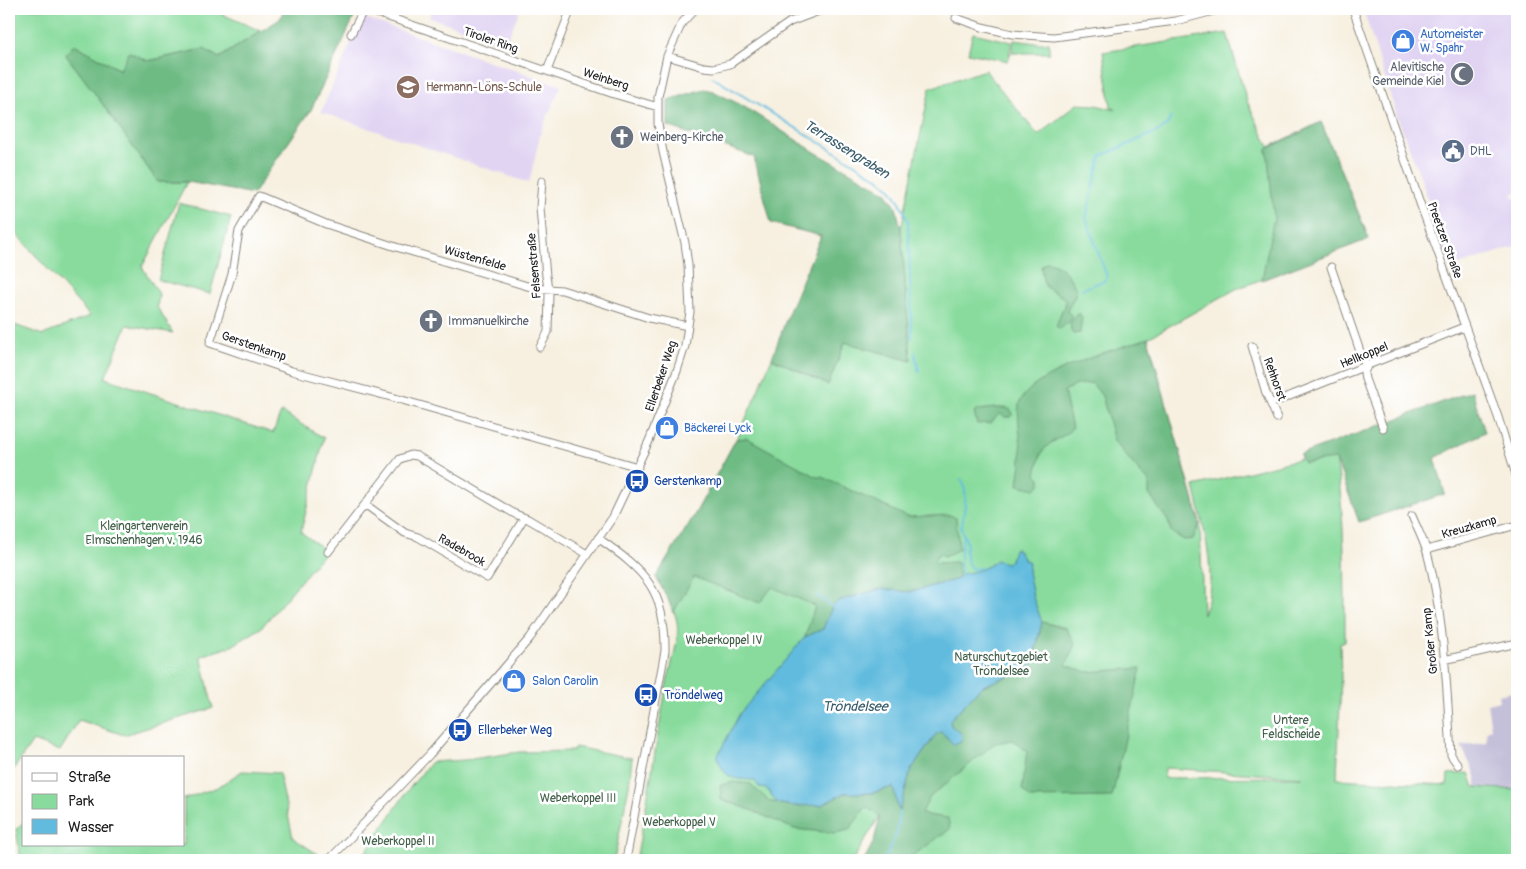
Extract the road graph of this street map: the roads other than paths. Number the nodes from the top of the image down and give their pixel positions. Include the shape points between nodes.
1 (364, 9) edge
2 (571, 9) edge
3 (696, 9) edge
4 (824, 9) edge
5 (1221, 9) edge
6 (1353, 9) edge
7 (956, 18) dead end
8 (351, 34) dead end
9 (667, 56) junction
10 (547, 72) junction
11 (658, 107) junction
12 (542, 181) dead end
13 (1331, 267) dead end
14 (548, 288) junction
15 (688, 326) junction
16 (1464, 327) junction
17 (210, 343) joint
18 (1252, 346) dead end
19 (540, 347) dead end
20 (1367, 366) junction
21 (1272, 403) junction
22 (1277, 418) dead end
23 (1383, 428) dead end
24 (638, 467) junction
25 (1517, 478) edge
26 (366, 504) junction
27 (1412, 516) dead end
28 (524, 518) junction
29 (1517, 525) edge
30 (598, 538) junction
31 (1426, 550) junction
32 (328, 552) dead end
33 (587, 554) junction
34 (1517, 643) edge
35 (1444, 660) junction
36 (1458, 765) dead end
37 (329, 860) edge
38 (626, 860) edge

1 - 8 street
1 - 10 street, Tiroler Ring
2 - 10 street
3 - 9 street, Ellerbeker Weg via 682,23
4 - 9 street via 790,22 730,64 704,67
5 - 7 street via 1176,21 1054,37 1012,34
6 - 16 street, Preetzer Straße
9 - 11 street, Ellerbeker Weg
10 - 11 street, Weinberg
11 - 15 street, Ellerbeker Weg via 662,152 685,243 690,283
12 - 14 street, Felsenstraße via 540,208
13 - 20 street
14 - 15 street, Wüstenfelde
14 - 17 street, Wüstenfelde via 534,288 361,236 259,196 239,231 232,274
14 - 19 street, Felsenstraße via 548,332
15 - 24 street, Ellerbeker Weg via 677,371
16 - 20 street, Hellkoppel
16 - 25 street, Preetzer Straße
17 - 24 street, Gerstenkamp via 292,371
18 - 21 street, Rehhorst
20 - 21 street, Hellkoppel
20 - 23 street via 1365,378
21 - 22 street, Rehhorst
24 - 30 street, Ellerbeker Weg
26 - 28 street via 400,459 410,454
26 - 28 street, Radebrook via 404,533 418,537 487,578
26 - 32 street
27 - 31 street, Großer Kamp
28 - 33 street
29 - 31 street, Kreuzkamp
30 - 33 street, Ellerbeker Weg
30 - 38 street via 624,556 644,576 659,604 665,634 665,651
31 - 35 street, Großer Kamp via 1436,592
33 - 37 street, Ellerbeker Weg via 502,673 426,759
34 - 35 street
35 - 36 street, Großer Kamp via 1451,755

